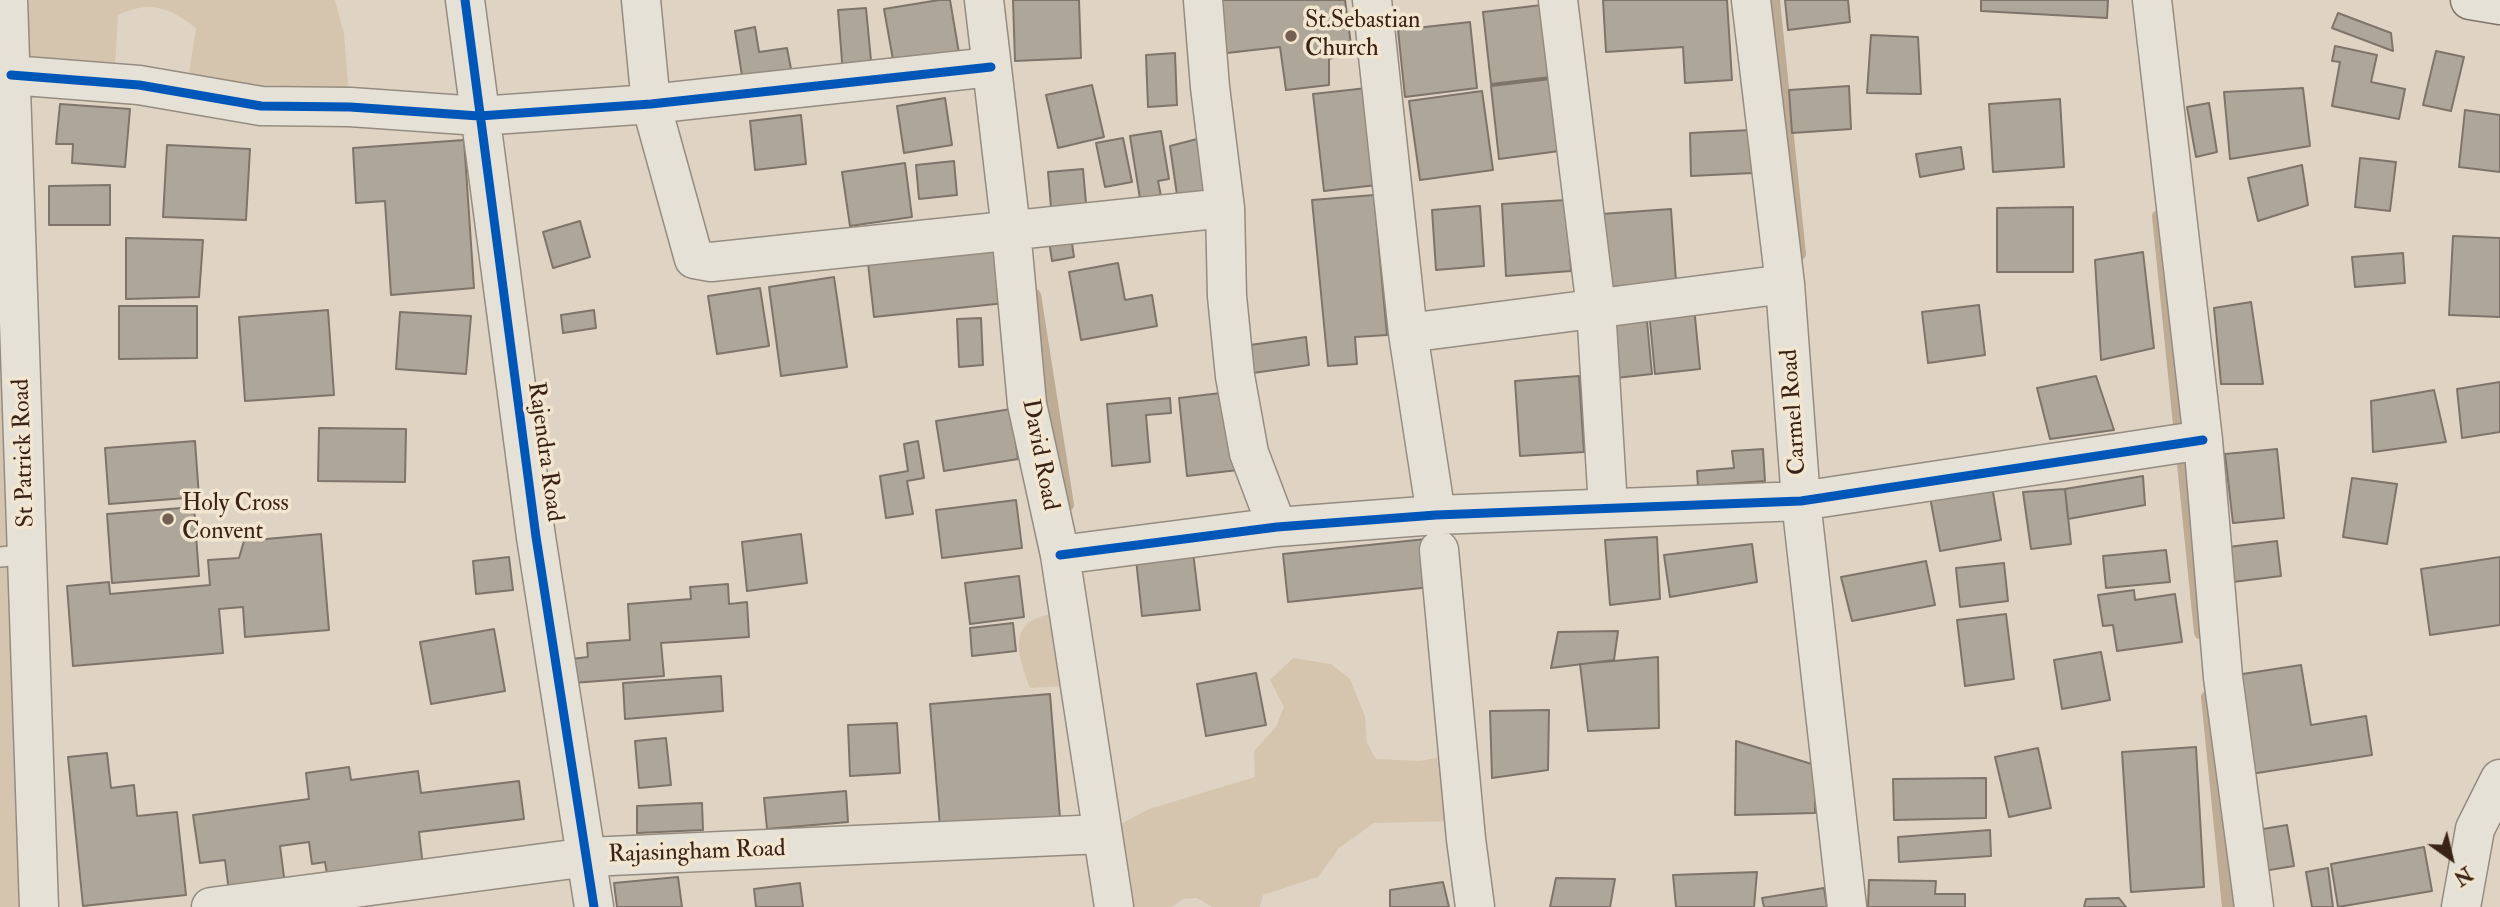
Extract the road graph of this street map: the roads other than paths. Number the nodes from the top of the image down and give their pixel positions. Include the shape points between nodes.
1 (8, 0) edge
2 (465, 0) edge
3 (641, 0) edge
4 (984, 0) edge
5 (1203, 0) edge
6 (1372, 0) edge
7 (1558, 0) edge
8 (1751, 0) edge
9 (2152, 0) edge
10 (2470, 0) edge
11 (2500, 5) edge
12 (991, 67) junction
13 (11, 75) junction
14 (651, 104) junction
15 (479, 116) junction
16 (1225, 208) junction
17 (1011, 230) junction
18 (1785, 284) junction
19 (1596, 308) junction
20 (1408, 333) junction
21 (2203, 440) junction
22 (1801, 501) junction
23 (1608, 507) junction
24 (1277, 527) junction
25 (1437, 532) junction
26 (1060, 555) junction
27 (15, 556) edge
28 (2500, 779) edge
29 (1102, 834) junction
30 (587, 858) junction
31 (40, 907) edge
32 (211, 907) edge
33 (594, 907) edge
34 (1114, 907) edge
35 (1475, 907) edge
36 (1847, 907) edge
37 (2254, 907) edge
38 (2461, 907) edge

1 - 13 street, St Patrick Road
2 - 15 street, Rajendra Road
3 - 14 street
4 - 12 street, David Road
5 - 16 street
6 - 20 street
7 - 19 street
8 - 18 street, Carmel Road
9 - 21 street
10 - 11 street
12 - 14 street
12 - 17 street, David Road
13 - 15 street via 139,85 261,106
13 - 27 street, St Patrick Road
14 - 15 street
14 - 17 street via 694,259 711,262
15 - 30 street, Rajendra Road via 536,537
16 - 17 street
16 - 24 street via 1235,376 1249,453
17 - 26 street, David Road via 1027,404
18 - 19 street
18 - 22 street, Carmel Road
19 - 20 street
19 - 23 street
20 - 25 street
21 - 22 street
21 - 37 street via 2223,677
22 - 23 street
22 - 36 street, Carmel Road
23 - 25 street
24 - 25 street
24 - 26 street
25 - 35 street
26 - 29 street, David Road
27 - 31 street, St Patrick Road
28 - 38 street via 2475,829
29 - 30 street, Rajasingham Road
29 - 34 street, David Road
30 - 32 street, Rajasingham Road
30 - 33 street, Rajendra Road

